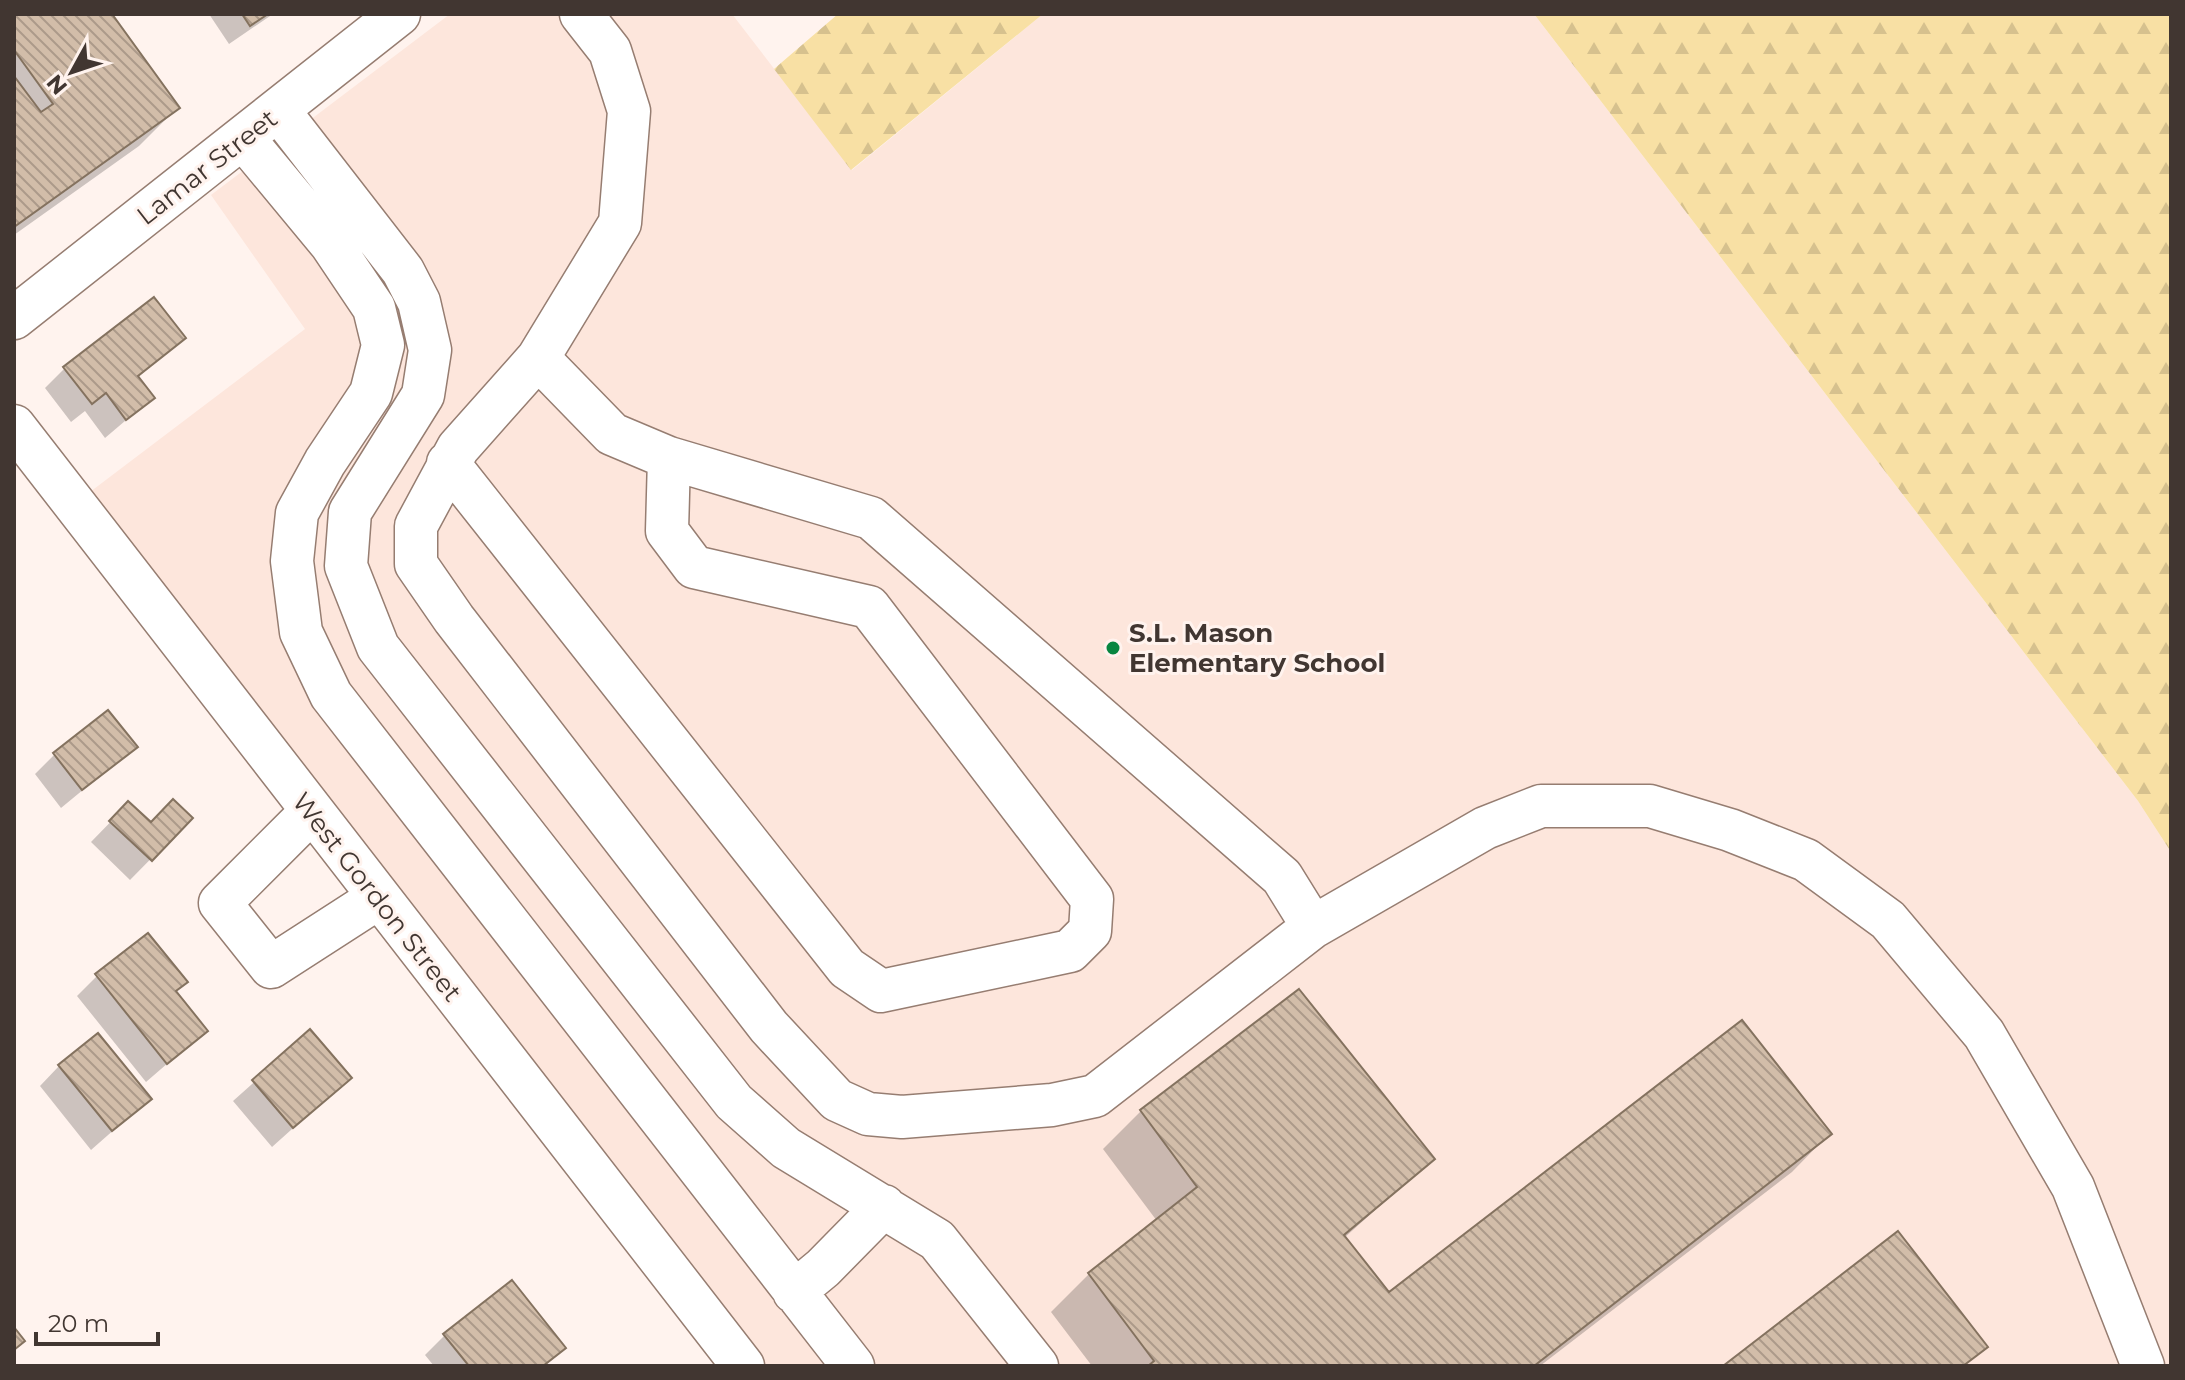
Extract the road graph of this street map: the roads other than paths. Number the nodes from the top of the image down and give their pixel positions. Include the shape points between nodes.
1 (399, 14) edge
2 (581, 14) edge
3 (279, 111) junction
4 (244, 139) junction
5 (14, 318) edge
6 (538, 358) junction
7 (14, 426) edge
8 (669, 458) junction
9 (448, 463) junction
10 (311, 812) junction
11 (378, 898) junction
12 (1313, 927) junction
13 (884, 1206) junction
14 (794, 1292) junction
15 (743, 1366) edge
16 (853, 1366) edge
17 (1037, 1366) edge
18 (2143, 1366) edge

1 - 3 street, Lamar Street
2 - 6 street via 610,51 629,111 620,223
3 - 4 street, Lamar Street
3 - 13 street via 403,271 419,302 430,350 423,395 350,512 346,566 378,647 734,1102 786,1148
4 - 5 street, Lamar Street
4 - 14 street via 331,244 374,308 383,345 371,393 297,513 292,561 301,632 325,682 400,787
6 - 8 street via 612,434
6 - 9 street
7 - 10 street, West Gordon Street
8 - 9 street via 667,531 694,567 869,607 1092,899 1090,931 1070,951 881,991 847,968
8 - 12 street via 871,518 1282,877
9 - 12 street via 416,526 416,564 760,1015 837,1100 868,1114 902,1117 1052,1105 1095,1096
10 - 11 street, West Gordon Street
10 - 11 street via 220,903 271,967
11 - 15 street, West Gordon Street
12 - 18 street via 1485,828 1541,806 1650,806 1806,860 1888,920 1984,1034 2073,1187
13 - 14 street
13 - 17 street via 937,1240
14 - 16 street

